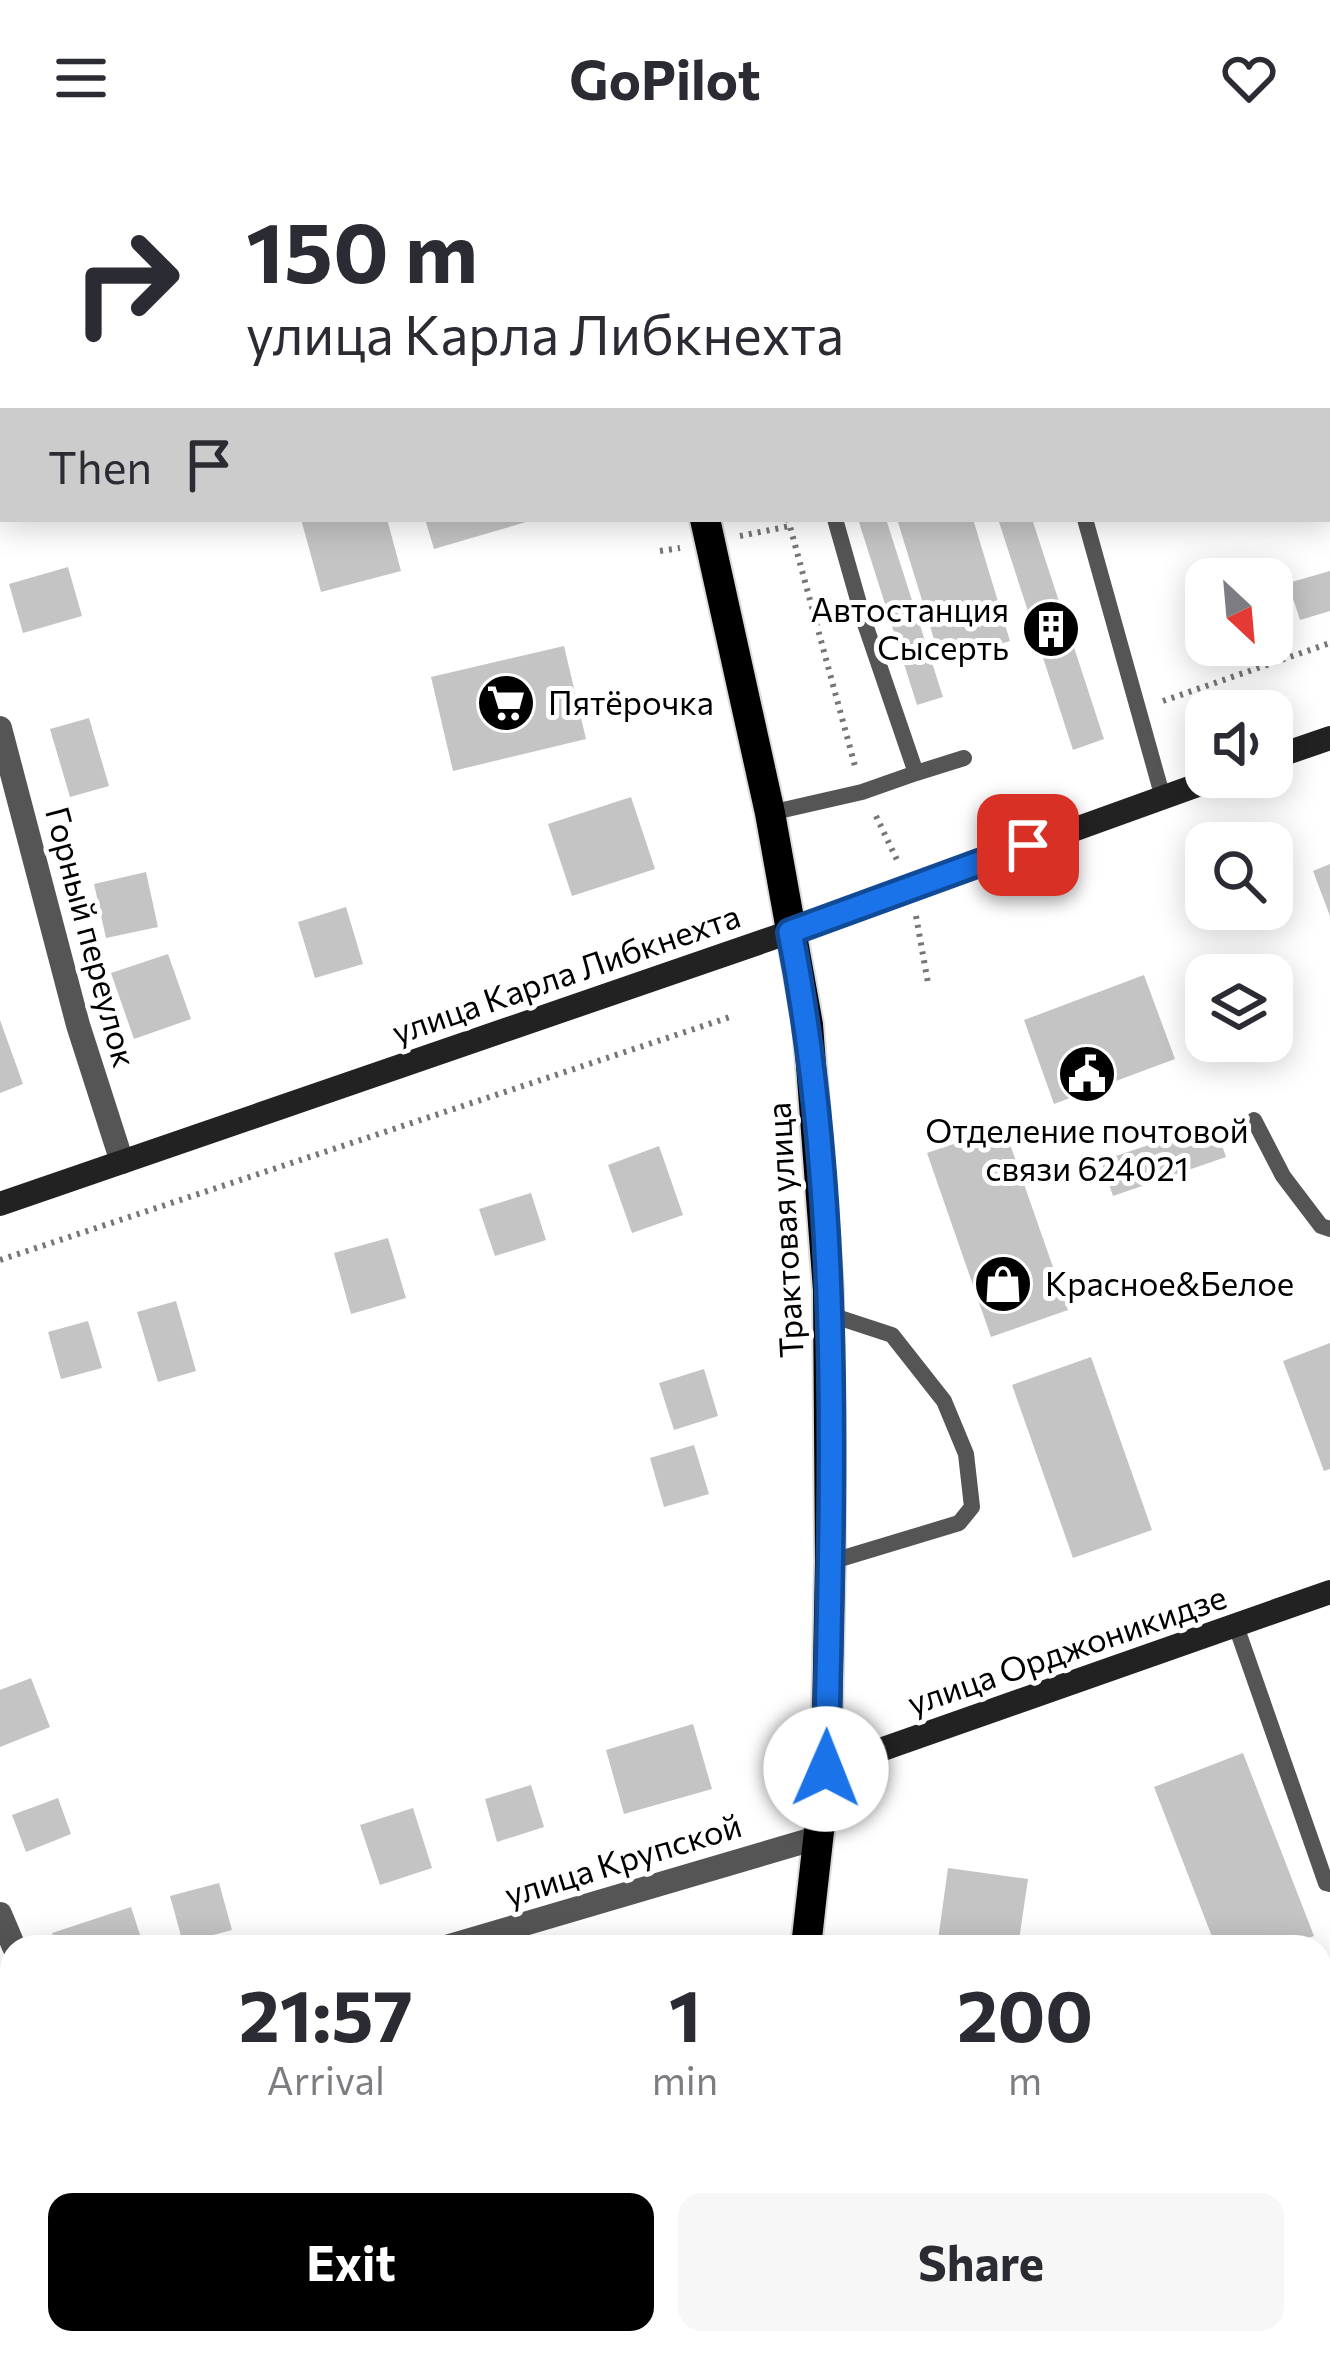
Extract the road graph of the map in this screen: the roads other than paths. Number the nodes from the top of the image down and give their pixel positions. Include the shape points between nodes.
1 (706, 522) edge
2 (836, 522) edge
3 (1086, 522) edge
4 (0, 728) edge
5 (1330, 737) edge
6 (1293, 750) edge
7 (964, 758) dead end
8 (916, 773) junction
9 (1185, 789) edge
10 (1162, 797) junction
11 (770, 813) junction
12 (790, 932) junction
13 (1254, 1120) dead end
14 (122, 1162) junction
15 (0, 1204) edge
16 (1330, 1229) edge
17 (828, 1314) junction
18 (830, 1562) junction
19 (1330, 1592) edge
20 (1236, 1626) junction
21 (826, 1769) junction
22 (820, 1837) junction
23 (1330, 1884) edge
24 (487, 1935) edge
25 (808, 1935) edge

1 - 11 main road, Трактовая улица
2 - 8 lane
3 - 10 lane
4 - 14 street, Горный переулок
5 - 6 street
7 - 8 lane
8 - 11 lane
9 - 10 street, улица Карла Либкнехта
10 - 12 street, улица Карла Либкнехта
11 - 12 main road, Трактовая улица
12 - 14 street, улица Карла Либкнехта
12 - 17 main road, Трактовая улица via 808,1025
13 - 16 lane via 1283,1176
14 - 15 street, улица Карла Либкнехта
17 - 18 main road, Трактовая улица
17 - 18 lane via 892,1335 944,1401 966,1454 972,1507 959,1523
18 - 21 main road, Трактовая улица
19 - 20 street, улица Орджоникидзе
20 - 21 street, улица Орджоникидзе
20 - 23 lane
21 - 22 main road, Трактовая улица
22 - 24 street, улица Крупской
22 - 25 main road, Трактовая улица

